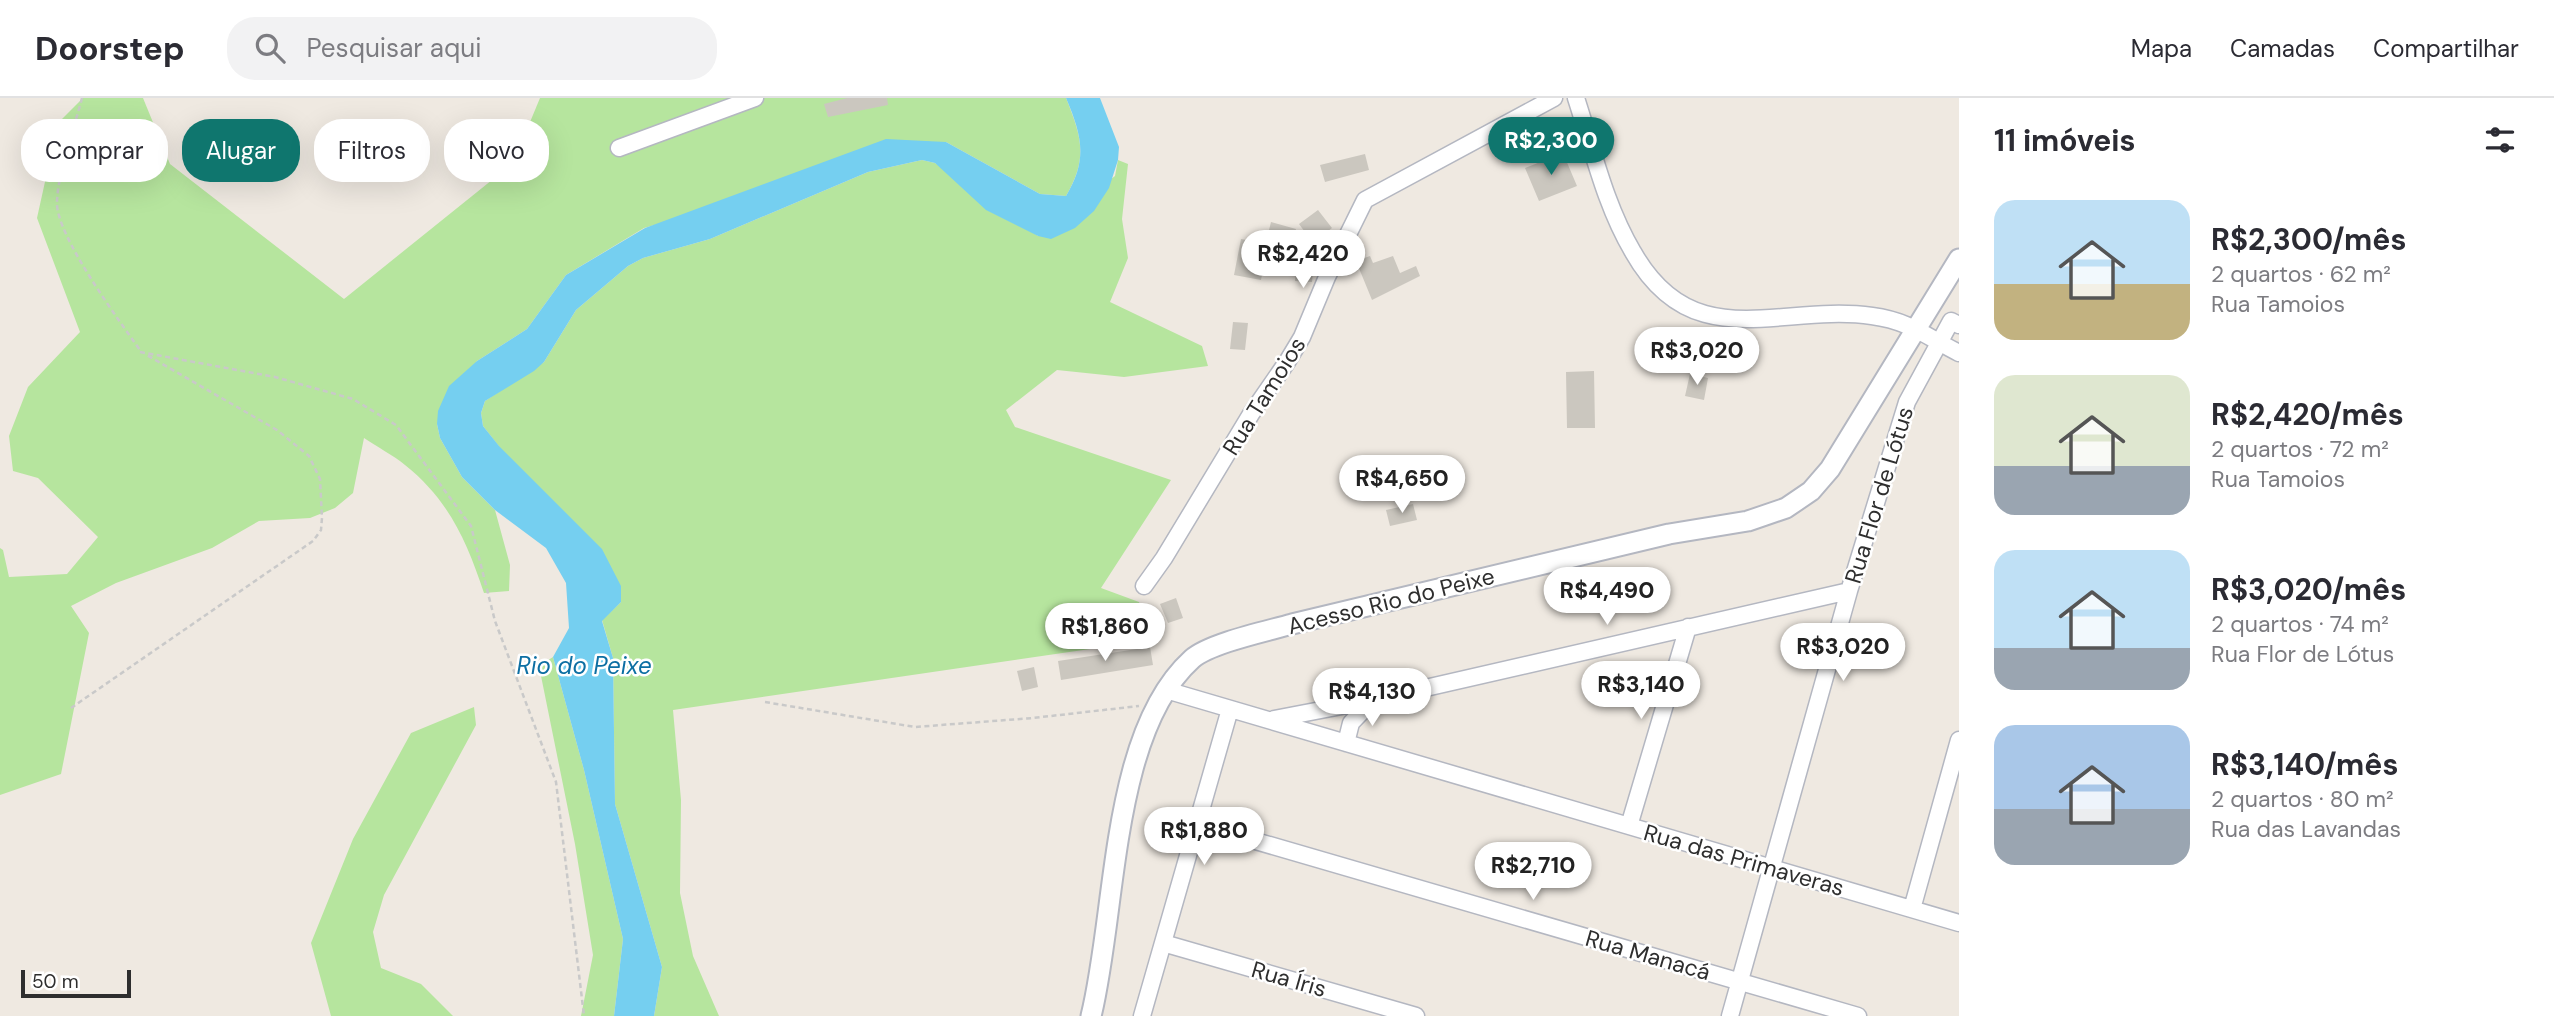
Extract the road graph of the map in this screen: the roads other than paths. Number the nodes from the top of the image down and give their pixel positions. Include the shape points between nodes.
1 (755, 98) edge
2 (1554, 98) edge
3 (1576, 98) edge
4 (620, 148) dead end
5 (1959, 259) edge
6 (1955, 323) edge
7 (1917, 327) junction
8 (1937, 342) junction
9 (1959, 353) edge
10 (1144, 586) dead end
11 (1849, 591) junction
12 (1688, 627) junction
13 (1161, 697) junction
14 (1373, 700) junction
15 (1230, 709) junction
16 (1270, 720) junction
17 (1959, 740) edge
18 (1346, 743) junction
19 (1197, 824) junction
20 (1629, 826) junction
21 (1773, 868) junction
22 (1912, 909) junction
23 (1959, 923) edge
24 (1163, 943) junction
25 (1740, 982) junction
26 (1091, 1016) edge
27 (1142, 1016) edge
28 (1416, 1016) edge
29 (1730, 1016) edge
30 (1858, 1016) edge

1 - 4 street
2 - 10 street, Rua Tamoios via 1365,201 1302,337
3 - 7 street via 1615,217 1634,254 1660,288 1677,301 1719,318 1870,315
5 - 7 street, Acesso Rio do Peixe
6 - 8 street, Rua Flor de Lótus
7 - 8 street
7 - 13 street, Acesso Rio do Peixe via 1830,469 1811,491 1786,508 1748,521 1669,534 1237,640 1194,657
8 - 9 street
8 - 11 street, Rua Flor de Lótus via 1907,402
11 - 12 street
11 - 21 street, Rua Flor de Lótus
12 - 14 street
12 - 20 street
13 - 15 street, Rua das Primaveras
13 - 26 street, Acesso Rio do Peixe via 1134,762
14 - 16 street
14 - 18 street via 1351,723
15 - 16 street, Rua das Primaveras
15 - 19 street
16 - 18 street, Rua das Primaveras
17 - 22 street
18 - 20 street, Rua das Primaveras
19 - 24 street
19 - 25 street, Rua Manacá
20 - 21 street, Rua das Primaveras
21 - 22 street, Rua das Primaveras
21 - 25 street, Rua Flor de Lótus
22 - 23 street, Rua das Primaveras
24 - 27 street
24 - 28 street, Rua Íris
25 - 29 street, Rua Flor de Lótus
25 - 30 street, Rua Manacá

